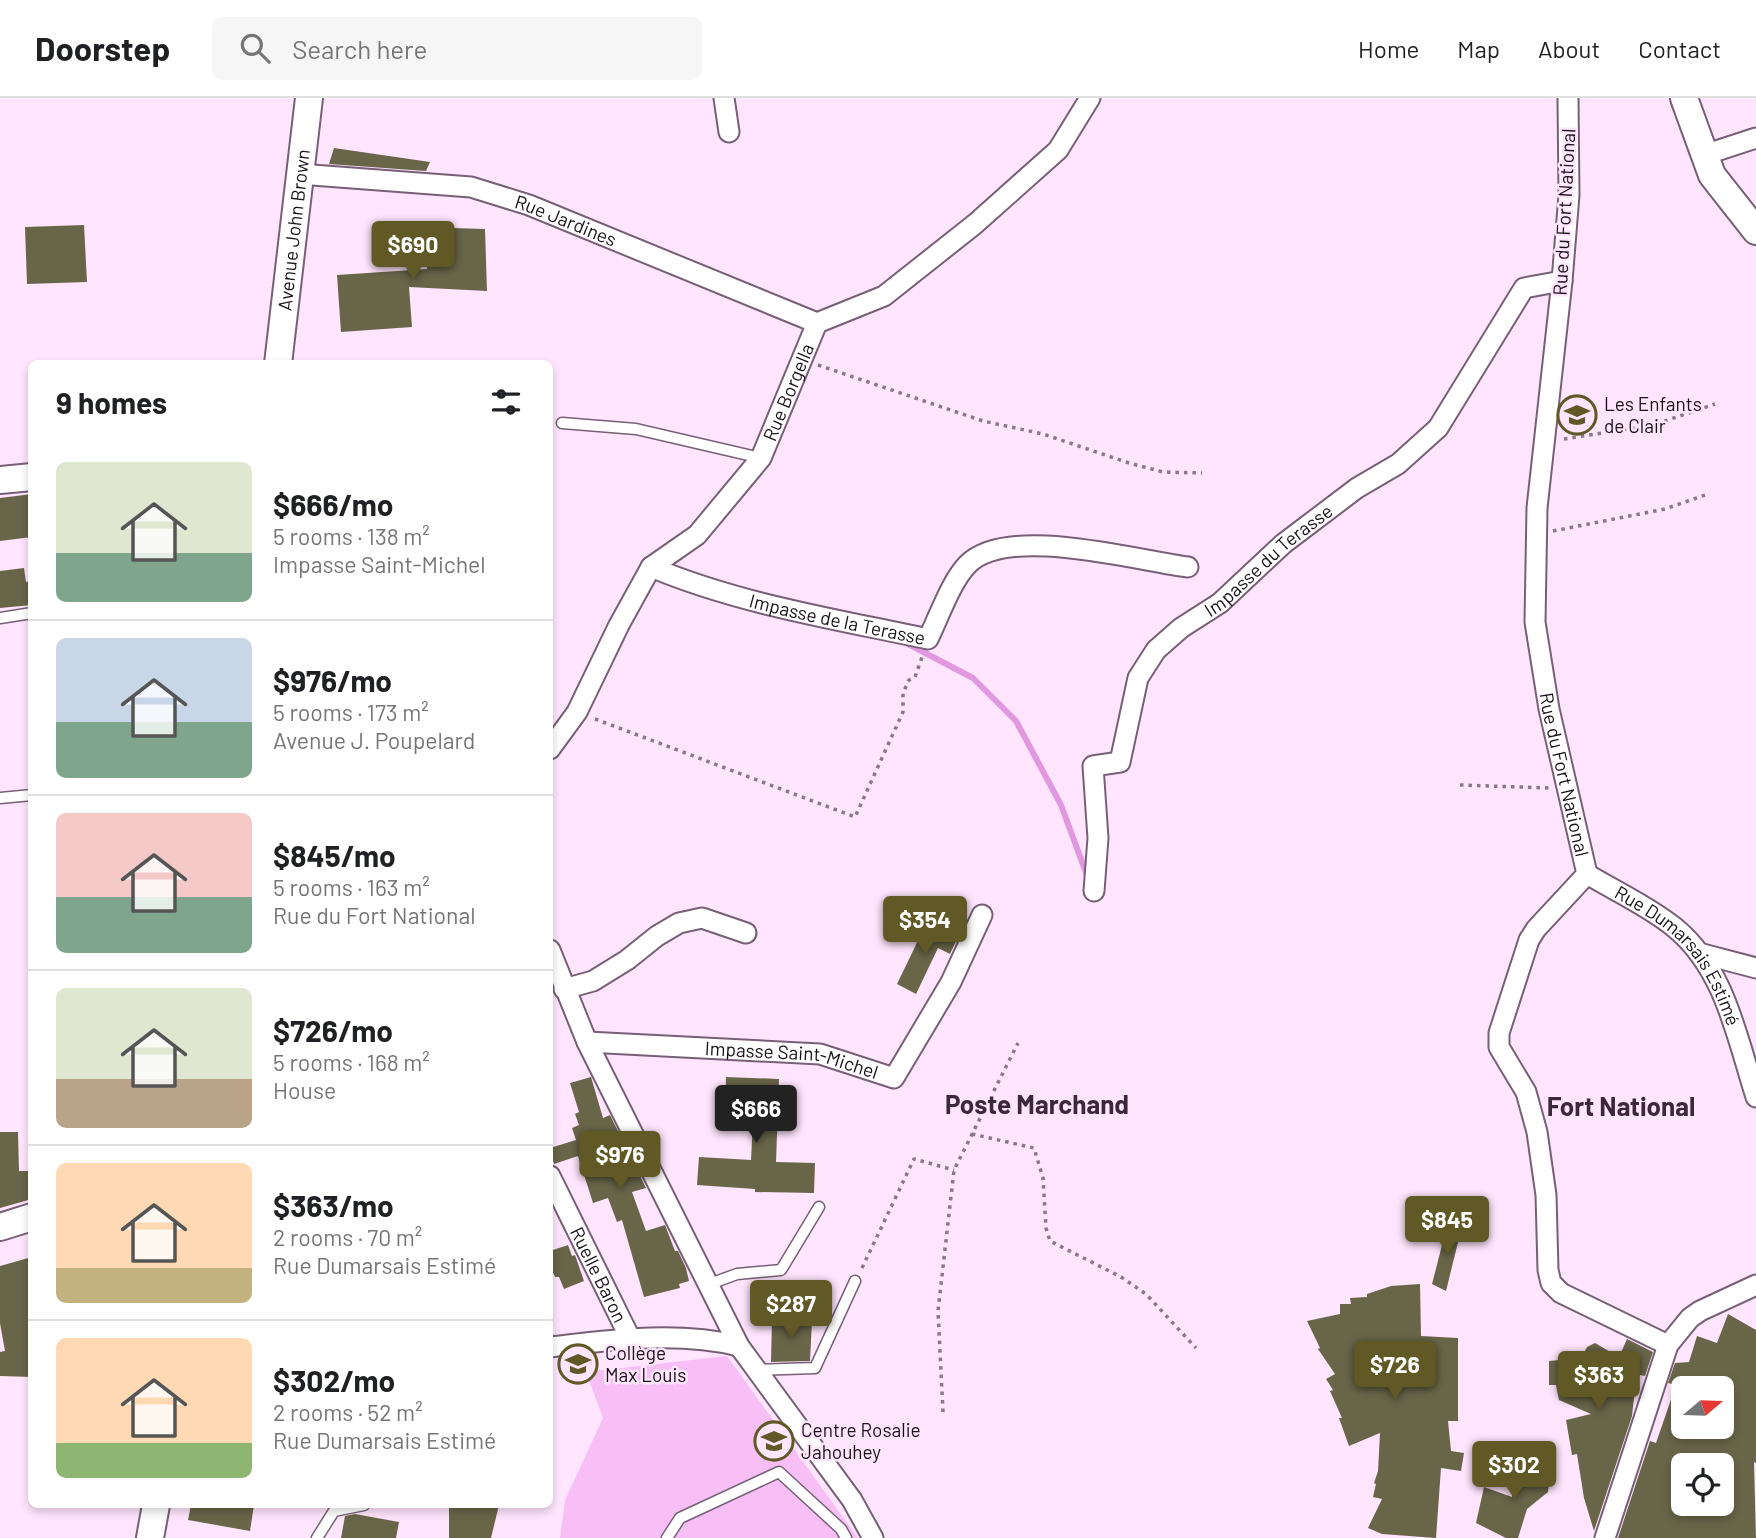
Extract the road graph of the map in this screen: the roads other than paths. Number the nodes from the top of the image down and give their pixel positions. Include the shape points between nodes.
1 (309, 98) edge
2 (724, 98) edge
3 (1090, 98) edge
4 (1568, 98) edge
5 (1684, 98) edge
6 (729, 132) dead end
7 (1756, 138) edge
8 (1704, 155) junction
9 (299, 174) junction
10 (1756, 230) edge
11 (1562, 281) junction
12 (817, 323) junction
13 (278, 360) edge
14 (562, 423) dead end
15 (761, 458) junction
16 (28, 477) edge
17 (0, 480) edge
18 (652, 567) junction
19 (1188, 567) dead end
20 (28, 614) edge
21 (0, 618) edge
22 (553, 745) edge
23 (28, 795) edge
24 (0, 798) edge
25 (1587, 874) junction
26 (1094, 891) dead end
27 (982, 915) dead end
28 (746, 933) dead end
29 (1699, 953) junction
30 (553, 958) edge
31 (1756, 968) edge
32 (564, 989) junction
33 (587, 1042) junction
34 (1756, 1097) edge
35 (553, 1182) edge
36 (819, 1207) dead end
37 (28, 1218) edge
38 (0, 1227) edge
39 (855, 1281) road end
40 (707, 1285) junction
41 (1756, 1285) edge
42 (630, 1338) junction
43 (1668, 1345) junction
44 (739, 1346) junction
45 (553, 1347) edge
46 (758, 1370) junction
47 (155, 1508) edge
48 (349, 1508) edge
49 (150, 1538) edge
50 (317, 1538) edge
51 (667, 1538) edge
52 (846, 1538) edge
53 (873, 1538) edge
54 (1605, 1538) edge

1 - 9 main road, Avenue John Brown
2 - 6 street
3 - 12 street, Rue Borgella via 1058,150 975,225 884,296
4 - 11 street, Rue du Fort National via 1569,195
5 - 8 main road
7 - 8 street
8 - 10 main road via 1712,175
9 - 12 street, Rue Jardines via 471,187 529,205
9 - 13 main road, Avenue John Brown
11 - 25 street, Rue du Fort National via 1537,508 1535,622 1549,709
11 - 26 street, Impasse du Terasse via 1524,288 1438,428 1398,464 1357,488 1283,544 1220,603 1156,650 1138,678 1120,762 1093,766 1098,838
12 - 15 street, Rue Borgella
14 - 15 lane via 636,429
15 - 18 street, Rue Borgella via 698,535
16 - 17 main road
18 - 19 street, Impasse de la Terasse via 694,585 928,639 968,564 987,552 1064,546
18 - 22 street, Rue Borgella via 577,712
20 - 21 lane
23 - 24 lane
25 - 29 street, Rue Dumarsais Estimé via 1675,928
25 - 43 street, Rue du Fort National via 1529,940 1499,1033 1499,1047 1526,1092 1537,1132 1551,1283 1561,1293
27 - 33 street, Impasse Saint-Michel via 951,982 894,1078 820,1054
28 - 32 street via 702,918 679,923 593,981
29 - 31 street
29 - 34 street, Rue Dumarsais Estimé via 1719,984
30 - 32 street
32 - 33 street
33 - 40 street
35 - 42 street, Ruelle Baron
36 - 40 lane via 781,1270 737,1275
37 - 38 main road
39 - 46 lane via 815,1368
40 - 44 street
41 - 43 street via 1700,1311
42 - 44 street via 712,1340
42 - 45 street
43 - 54 street
44 - 46 street
46 - 53 street via 852,1500
47 - 49 main road
48 - 50 lane via 334,1511
51 - 52 lane via 680,1518 779,1472

